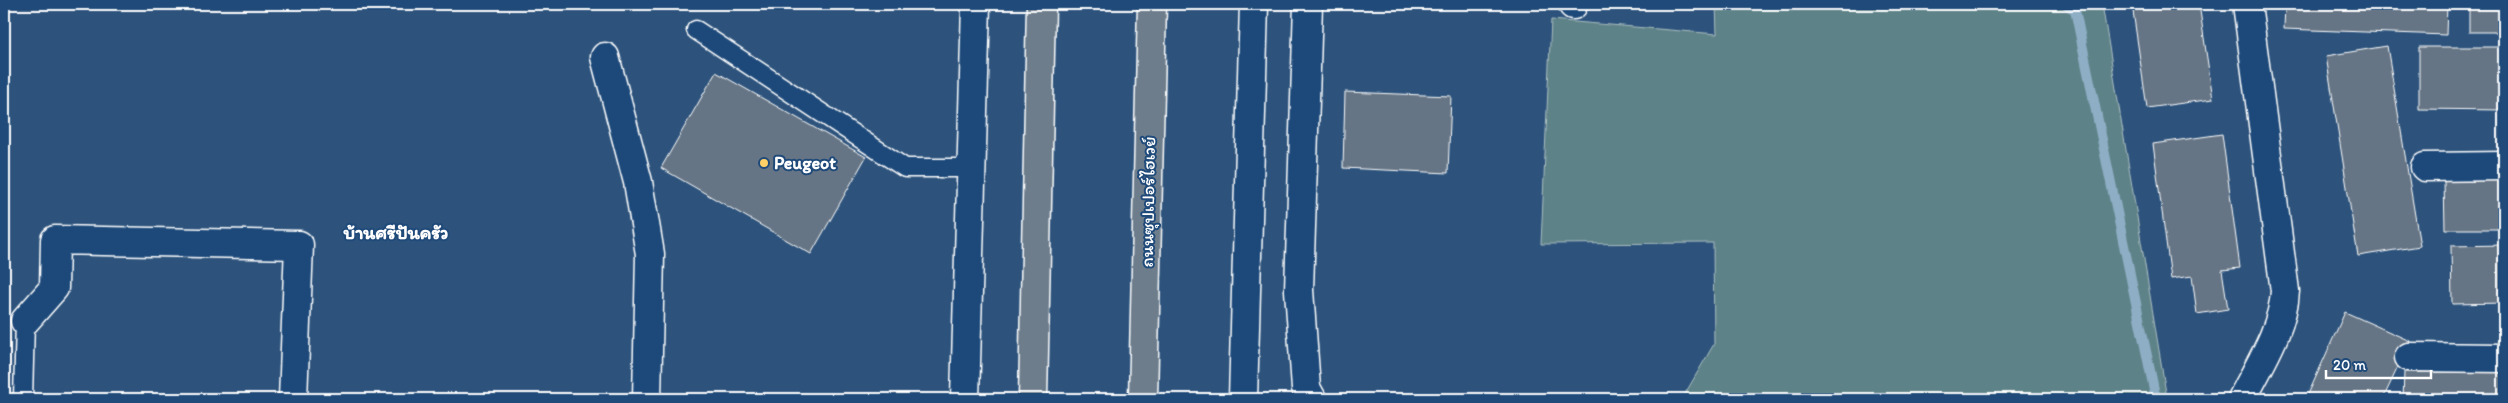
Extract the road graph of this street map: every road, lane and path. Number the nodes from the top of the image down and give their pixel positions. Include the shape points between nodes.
1 (976, 4) edge
2 (1041, 4) edge
3 (1152, 4) edge
4 (1254, 4) edge
5 (1308, 4) edge
6 (2247, 4) edge
7 (696, 30) dead end
8 (605, 58) dead end
9 (2504, 166) edge
10 (2425, 167) dead end
11 (971, 168) junction
12 (1249, 187) junction
13 (26, 321) joint
14 (2409, 357) dead end
15 (2504, 358) edge
16 (23, 399) edge
17 (292, 399) edge
18 (646, 399) edge
19 (965, 399) edge
20 (1033, 399) edge
21 (1143, 399) edge
22 (1243, 399) edge
23 (1261, 399) edge
24 (1312, 399) edge
25 (2242, 399) edge

1 - 11 street
2 - 20 highway
3 - 21 highway, ถนนซุปเปอร์ไฮเวย์
4 - 12 street
5 - 24 street via 1298,290 1306,388
6 - 25 street via 2285,291 2279,324
7 - 11 lane via 905,168
8 - 18 street via 638,182 650,254
9 - 10 street
11 - 19 street
12 - 22 street
12 - 23 street
13 - 16 lane
13 - 17 street via 54,288 55,240 299,245
14 - 15 street

